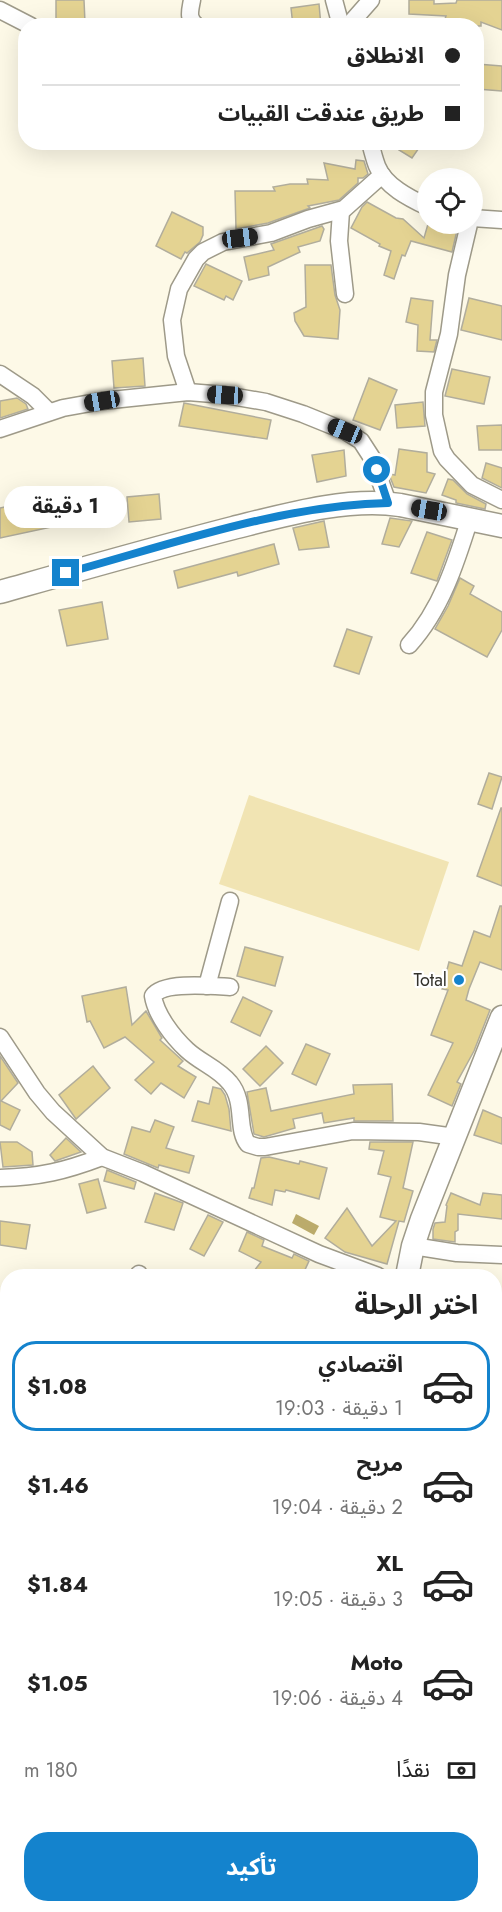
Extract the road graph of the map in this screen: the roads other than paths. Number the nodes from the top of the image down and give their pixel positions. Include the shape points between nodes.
1 (192, 0) edge
2 (334, 0) edge
3 (370, 0) edge
4 (0, 10) edge
5 (190, 18) edge
6 (339, 18) edge
7 (355, 18) edge
8 (18, 19) edge
9 (372, 150) edge
10 (382, 175) junction
11 (417, 202) edge
12 (341, 211) junction
13 (483, 219) edge
14 (502, 220) edge
15 (467, 234) edge
16 (345, 294) dead end
17 (0, 374) edge
18 (188, 392) junction
19 (49, 412) junction
20 (0, 429) edge
21 (502, 500) edge
22 (388, 503) junction
23 (470, 518) junction
24 (502, 524) edge
25 (0, 592) edge
26 (409, 645) dead end
27 (230, 901) dead end
28 (207, 986) junction
29 (230, 987) dead end
30 (502, 1017) edge
31 (0, 1037) edge
32 (455, 1137) junction
33 (102, 1157) junction
34 (0, 1178) edge
35 (413, 1246) junction
36 (502, 1255) edge
37 (359, 1269) edge
38 (408, 1269) edge

1 - 5 street
2 - 6 street
3 - 7 street
4 - 8 street
9 - 10 street
10 - 11 street
10 - 12 street
12 - 16 street via 339,241
12 - 18 street via 223,242 196,258 178,289 172,320 176,356
13 - 14 street
15 - 21 street via 434,392 434,415 447,459 472,485
17 - 19 street
18 - 19 street via 78,404
18 - 22 street via 266,402 345,431 361,441 372,458
19 - 20 street
22 - 23 main road
22 - 25 main road via 351,504 263,520
23 - 24 main road
23 - 26 street via 437,604
27 - 28 street
28 - 29 street
28 - 32 street via 161,988 153,996 154,1005 187,1051 216,1069 233,1087 248,1144 265,1147 364,1130
30 - 32 main road
31 - 33 street via 53,1112
32 - 35 main road
33 - 34 street via 60,1172
33 - 37 street
35 - 36 street
35 - 38 main road

